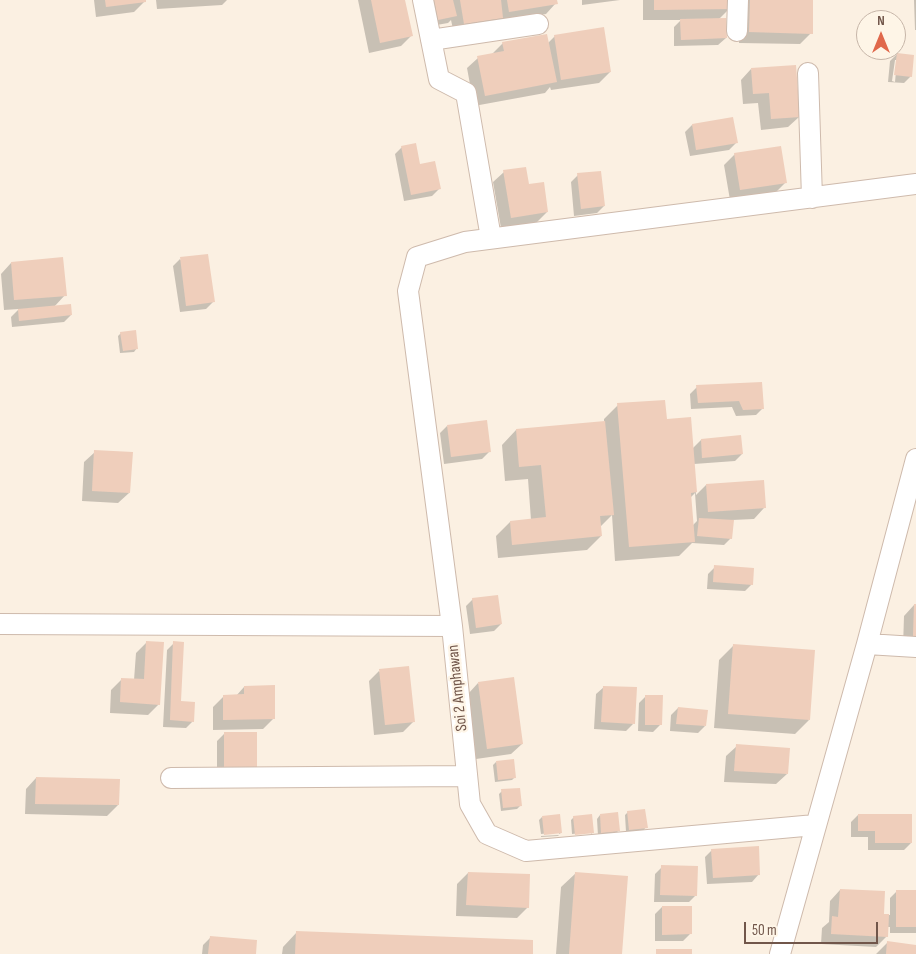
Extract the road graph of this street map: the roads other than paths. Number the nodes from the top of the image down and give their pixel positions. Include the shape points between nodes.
1 (423, 0) edge
2 (738, 0) edge
3 (538, 24) dead end
4 (737, 31) dead end
5 (431, 40) junction
6 (808, 73) dead end
7 (916, 184) edge
8 (812, 198) junction
9 (491, 238) junction
10 (916, 459) edge
11 (912, 485) edge
12 (0, 624) edge
13 (452, 626) junction
14 (867, 644) junction
15 (916, 647) edge
16 (467, 776) junction
17 (171, 778) dead end
18 (815, 825) junction
19 (780, 954) edge

1 - 5 street
2 - 4 street
3 - 5 street
5 - 9 street via 439,79 466,93
6 - 8 street
7 - 8 street
8 - 9 street
9 - 13 street via 465,242 417,258 408,291
10 - 11 street
11 - 14 street
12 - 13 street, Soi 2 Amphawan
13 - 16 street, Soi 2 Amphawan
14 - 15 street
14 - 18 street
16 - 17 street
16 - 18 street, Soi 2 Amphawan via 470,804 487,834 526,851
18 - 19 street

